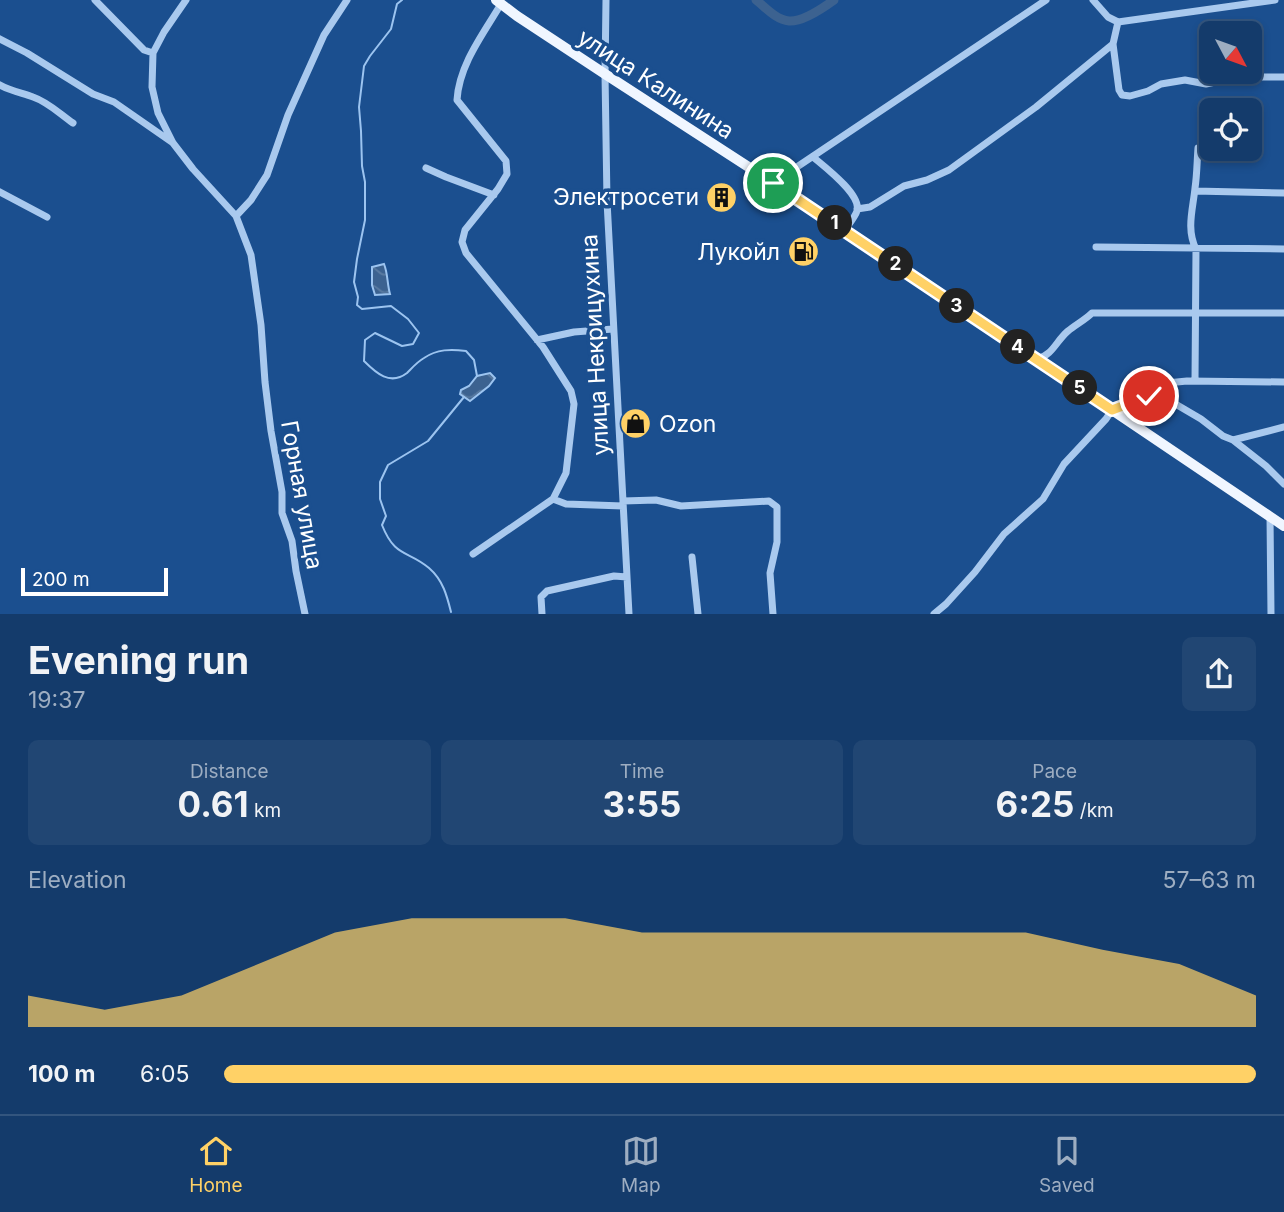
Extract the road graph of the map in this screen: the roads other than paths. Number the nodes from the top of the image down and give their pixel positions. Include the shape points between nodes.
1 (95, 0) edge
2 (186, 0) edge
3 (347, 0) edge
4 (606, 0) edge
5 (1046, 0) edge
6 (1093, 0) edge
7 (1275, 0) edge
8 (498, 2) edge
9 (1229, 3) edge
10 (1118, 22) junction
11 (0, 39) edge
12 (1113, 44) junction
13 (153, 53) junction
14 (605, 74) junction
15 (1284, 77) edge
16 (0, 85) edge
17 (73, 123) dead end
18 (173, 143) junction
19 (1198, 148) dead end
20 (813, 157) junction
21 (426, 168) dead end
22 (773, 183) junction
23 (1195, 191) junction
24 (0, 192) edge
25 (1284, 193) edge
26 (494, 195) junction
27 (858, 209) junction
28 (236, 216) junction
29 (47, 217) dead end
30 (845, 230) junction
31 (1096, 247) dead end
32 (1196, 249) junction
33 (1284, 249) edge
34 (1195, 313) junction
35 (1284, 313) edge
36 (613, 329) junction
37 (537, 340) junction
38 (1037, 359) junction
39 (1195, 381) junction
40 (1284, 382) edge
41 (1155, 391) junction
42 (1112, 410) junction
43 (1284, 427) edge
44 (1233, 440) junction
45 (1284, 484) edge
46 (553, 499) junction
47 (623, 504) junction
48 (1270, 516) junction
49 (1284, 526) edge
50 (473, 554) dead end
51 (692, 557) dead end
52 (628, 577) junction
53 (305, 614) edge
54 (542, 614) edge
55 (629, 614) edge
56 (698, 614) edge
57 (773, 614) edge
58 (934, 614) edge
59 (1271, 614) edge

1 - 13 street via 144,50
2 - 13 street
3 - 28 street via 324,35 267,175
4 - 14 street, улица Некрицухина
5 - 20 street
6 - 10 street
7 - 9 street
8 - 14 main road, улица Калинина
8 - 26 street via 464,68 457,100 506,161 507,174
9 - 10 street
10 - 12 street
11 - 18 street via 114,102
12 - 15 street via 1119,90 1130,96 1185,80 1206,84 1238,77
12 - 27 street via 977,152 949,170
13 - 18 street via 152,87
14 - 22 main road, улица Калинина
14 - 36 street, улица Некрицухина
16 - 17 street via 35,98
18 - 28 street
19 - 23 street
20 - 22 street
20 - 27 street via 850,191
21 - 26 street
22 - 30 main road, улица Калинина
23 - 25 street
23 - 32 street via 1191,239
24 - 29 street
26 - 37 street via 466,230 466,253
27 - 30 street
28 - 53 street, Горная улица via 251,255 282,513 292,541
30 - 38 main road, улица Калинина
31 - 32 street
32 - 33 street
32 - 34 street
34 - 35 street
34 - 38 street via 1092,313
34 - 39 street
36 - 37 street
36 - 47 street, улица Некрицухина
37 - 46 street via 571,391 574,404 566,473
38 - 42 main road, улица Калинина
39 - 40 street
39 - 41 street via 1167,383
41 - 42 street
41 - 44 street
42 - 48 main road, улица Калинина
42 - 58 street via 1064,464 1043,499 1004,534
43 - 44 street
44 - 45 street
46 - 47 street via 566,504
46 - 50 street
47 - 52 street, улица Некрицухина
47 - 57 street via 769,501 777,507 777,542 770,573
48 - 49 main road, улица Калинина
48 - 59 street
51 - 56 street
52 - 54 street via 547,591 541,597
52 - 55 street, улица Некрицухина

